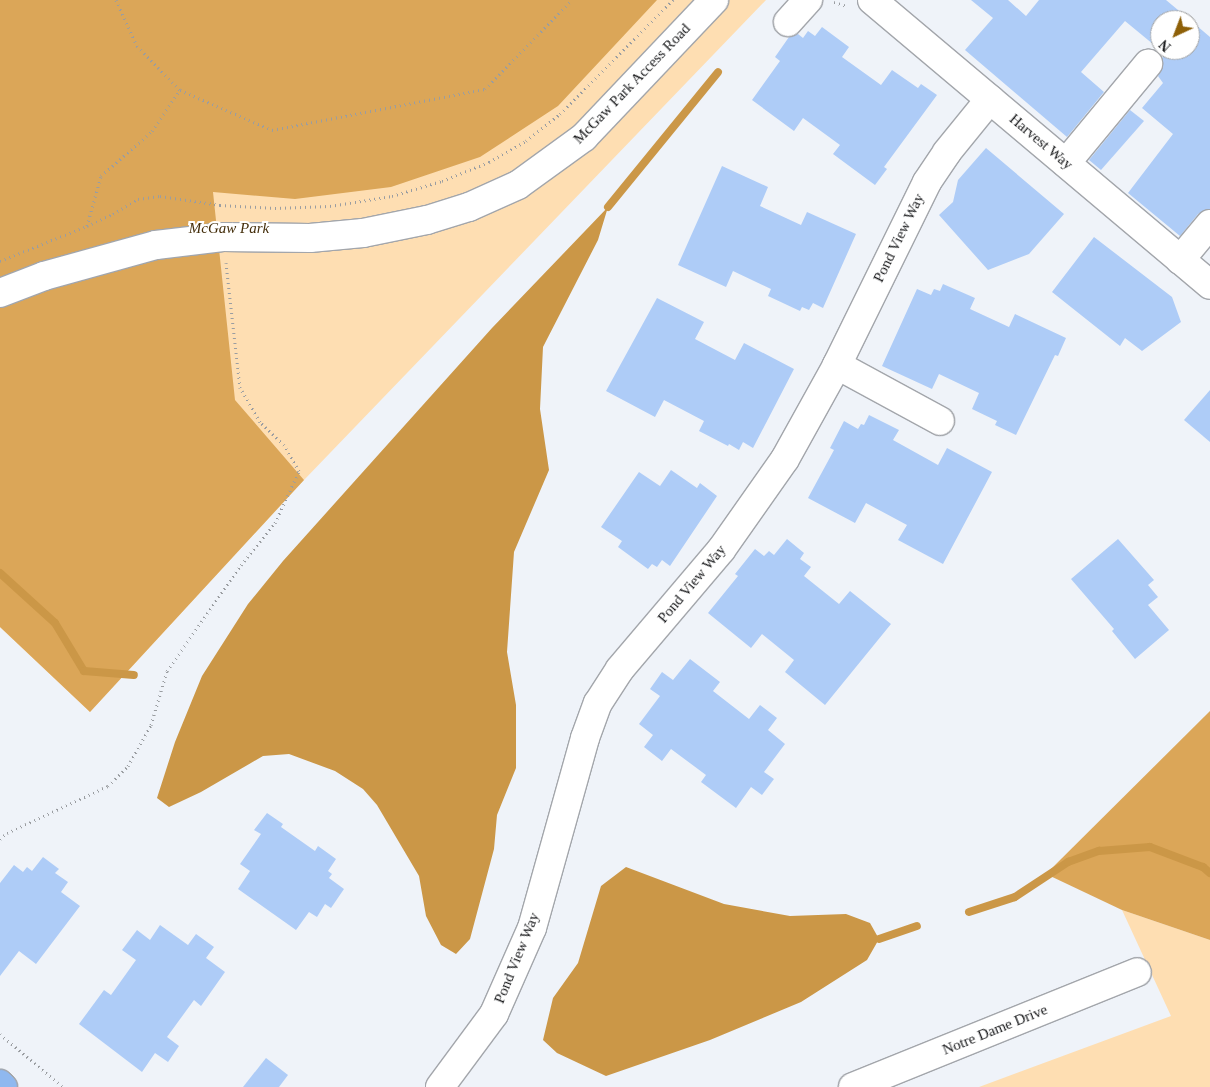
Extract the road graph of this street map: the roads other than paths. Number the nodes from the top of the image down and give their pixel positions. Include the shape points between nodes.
1 (714, 0) edge
2 (808, 0) edge
3 (872, 0) edge
4 (788, 22) dead end
5 (1148, 64) dead end
6 (990, 99) junction
7 (1066, 163) junction
8 (1210, 224) edge
9 (1180, 260) junction
10 (1210, 285) edge
11 (0, 293) edge
12 (837, 365) junction
13 (940, 421) dead end
14 (1137, 972) dead end
15 (0, 1084) edge
16 (3, 1087) edge
17 (440, 1087) edge
18 (853, 1087) edge

1 - 11 street, McGaw Park Access Road via 584,137 518,186 427,220 363,233 310,238 223,237 156,244 44,276
2 - 4 street
3 - 6 street, Harvest Way
5 - 7 street
6 - 7 street, Harvest Way
6 - 12 street, Pond View Way via 927,182
7 - 9 street, Harvest Way
8 - 9 street
9 - 10 street, Harvest Way
12 - 13 street
12 - 17 street, Pond View Way via 786,459 721,550 620,669 598,703 585,738 532,928 494,1014
14 - 18 street, Notre Dame Drive
15 - 16 main road

